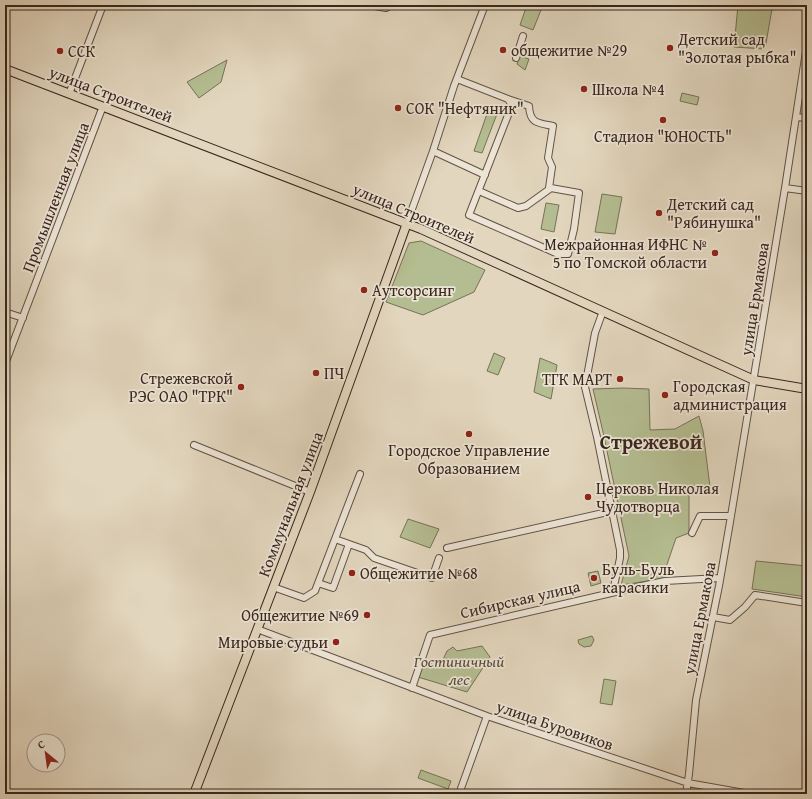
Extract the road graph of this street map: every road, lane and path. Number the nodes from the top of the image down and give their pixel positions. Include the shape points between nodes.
1 (103, 5) edge
2 (369, 5) edge
3 (391, 5) edge
4 (485, 5) edge
5 (523, 36) dead end
6 (807, 45) edge
7 (516, 58) dead end
8 (5, 69) edge
9 (457, 79) junction
10 (69, 94) junction
11 (508, 99) junction
12 (103, 106) junction
13 (796, 117) junction
14 (807, 118) edge
15 (433, 151) junction
16 (485, 174) junction
17 (549, 188) junction
18 (786, 188) junction
19 (479, 191) junction
20 (807, 191) edge
21 (469, 215) junction
22 (464, 219) dead end
23 (407, 223) junction
24 (603, 311) junction
25 (5, 312) edge
26 (23, 318) junction
27 (5, 364) edge
28 (754, 380) junction
29 (807, 389) edge
30 (194, 445) dead end
31 (360, 474) dead end
32 (310, 492) junction
33 (612, 511) junction
34 (731, 516) junction
35 (692, 533) dead end
36 (334, 539) junction
37 (350, 544) junction
38 (446, 548) dead end
39 (439, 558) dead end
40 (720, 578) junction
41 (318, 583) junction
42 (273, 587) junction
43 (613, 591) junction
44 (807, 603) edge
45 (713, 617) junction
46 (257, 629) junction
47 (412, 688) junction
48 (487, 716) junction
49 (688, 783) junction
50 (194, 794) edge
51 (459, 794) edge
52 (686, 794) edge
53 (750, 794) edge

1 - 10 street
2 - 3 street via 386,8
4 - 9 street
5 - 7 street
6 - 13 street, улица Ермакова
8 - 10 main road, улица Строителей
9 - 11 street
9 - 15 street
10 - 12 main road, улица Строителей
11 - 16 street via 512,105
11 - 17 street via 529,106 535,123 553,126 548,158 552,167
12 - 23 main road, улица Строителей
12 - 26 street, Промышленная улица
13 - 14 street
13 - 18 street, улица Ермакова
15 - 16 street
15 - 23 street
16 - 19 street
17 - 19 street via 526,206 518,208
17 - 21 street via 579,193 568,254 558,254
18 - 20 street
18 - 28 street, улица Ермакова
19 - 21 street
21 - 22 street
23 - 24 main road, улица Строителей
23 - 32 main road, Коммунальная улица
24 - 28 main road, улица Строителей
24 - 33 street via 595,333 585,387
25 - 26 street
26 - 27 street, Промышленная улица
28 - 29 main road, улица Строителей
28 - 34 street, улица Ермакова
30 - 32 street
31 - 36 street
32 - 42 main road, Коммунальная улица
33 - 38 street
33 - 43 street via 620,550
34 - 35 street via 700,516
34 - 40 street, улица Ермакова
36 - 37 street
36 - 41 street
37 - 39 street via 366,550 374,558 432,578
37 - 41 street via 333,588
40 - 43 street, Сибирская улица via 665,581
40 - 45 street, улица Ермакова
41 - 42 street via 315,591 304,598
42 - 46 main road, Коммунальная улица
43 - 47 street, Сибирская улица via 430,635
44 - 45 street via 754,595 730,620
45 - 49 street, улица Ермакова via 696,700
46 - 47 street, улица Буровиков
46 - 50 main road, Коммунальная улица
47 - 48 street, улица Буровиков
48 - 49 street, улица Буровиков
48 - 51 street
49 - 52 street, улица Ермакова
49 - 53 street, улица Буровиков

